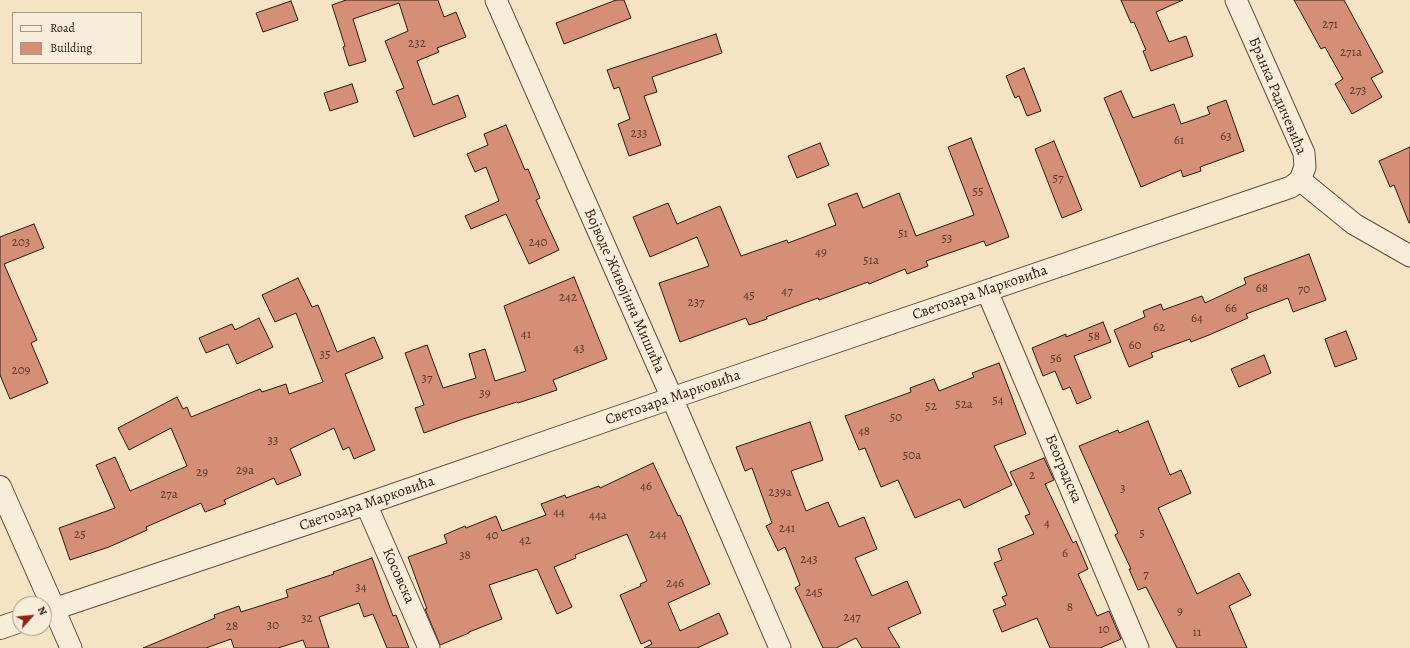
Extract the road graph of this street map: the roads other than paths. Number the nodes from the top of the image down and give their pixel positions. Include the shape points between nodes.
1 (496, 0) edge
2 (1236, 0) edge
3 (1300, 180) junction
4 (1410, 256) edge
5 (987, 291) junction
6 (672, 398) junction
7 (0, 487) edge
8 (366, 504) junction
9 (43, 596) edge
10 (52, 610) edge
11 (52, 616) edge
12 (12, 624) edge
13 (0, 628) edge
14 (71, 648) edge
15 (429, 648) edge
16 (780, 648) edge
17 (1138, 648) edge

1 - 6 street, Војводе Живојина Мишића
2 - 3 street, Бранка Радичевића via 1304,154 1305,167
3 - 4 street via 1354,224
3 - 5 street, Светозара Марковића via 1291,187
5 - 6 street, Светозара Марковића
5 - 17 street, Београдска
6 - 8 street, Светозара Марковића
6 - 16 street, Војводе Живојина Мишића
7 - 9 street
8 - 10 street, Светозара Марковића
8 - 15 street, Косовска
11 - 14 street
12 - 13 street

